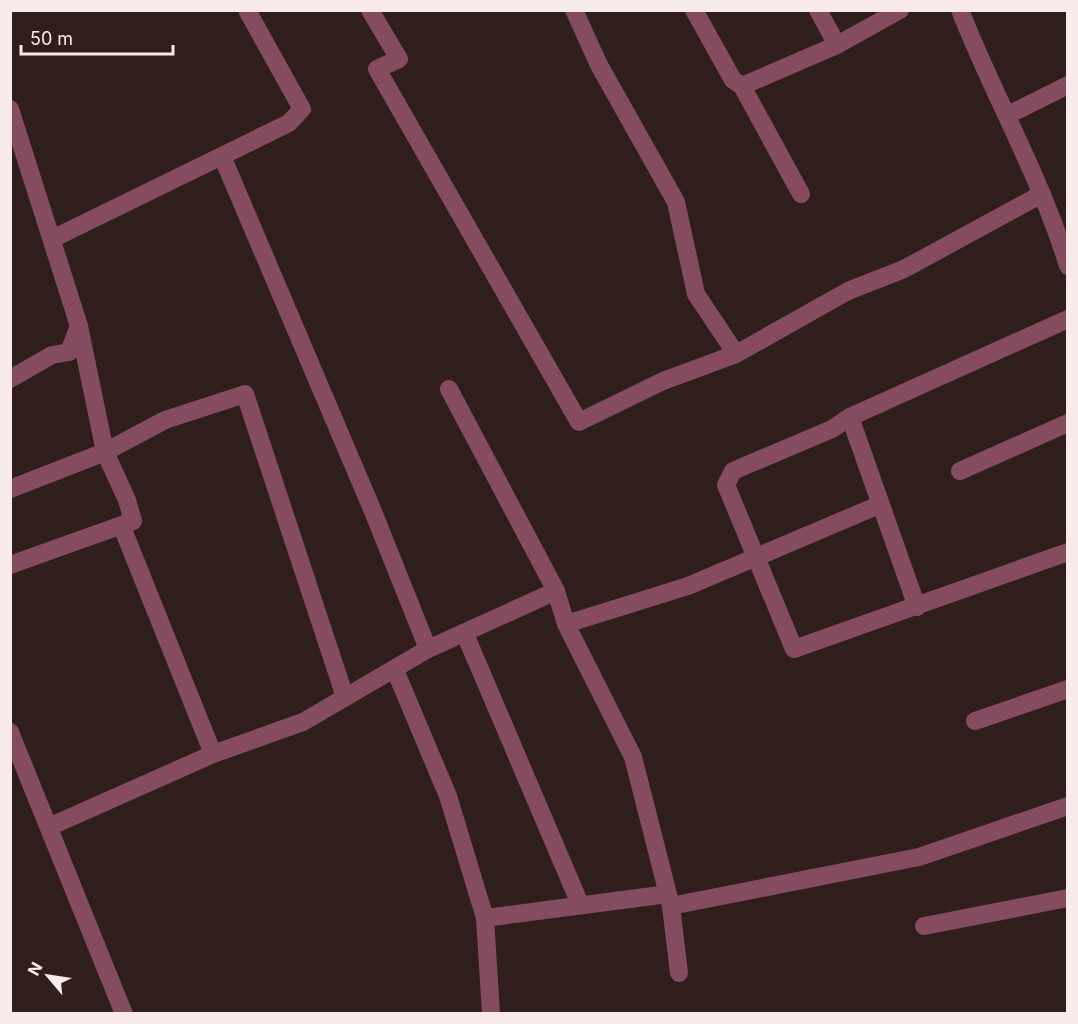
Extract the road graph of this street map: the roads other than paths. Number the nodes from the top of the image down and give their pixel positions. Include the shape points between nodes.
1 (247, 10) edge
2 (370, 10) edge
3 (574, 10) edge
4 (694, 10) edge
5 (818, 10) edge
6 (900, 10) edge
7 (964, 12) edge
8 (837, 45) junction
9 (742, 86) junction
10 (1068, 86) edge
11 (10, 109) edge
12 (1008, 115) junction
13 (222, 156) junction
14 (801, 194) dead end
15 (1042, 194) junction
16 (1062, 225) edge
17 (52, 239) junction
18 (1068, 266) edge
19 (1068, 319) edge
20 (79, 326) junction
21 (736, 354) junction
22 (10, 379) edge
23 (449, 389) dead end
24 (850, 417) junction
25 (1068, 423) edge
26 (105, 452) junction
27 (960, 471) dead end
28 (10, 489) edge
29 (879, 505) junction
30 (122, 527) junction
31 (1068, 552) edge
32 (754, 559) junction
33 (10, 565) edge
34 (556, 591) junction
35 (917, 608) junction
36 (566, 624) junction
37 (465, 634) junction
38 (428, 649) junction
39 (395, 670) junction
40 (1068, 689) edge
41 (345, 697) junction
42 (975, 721) dead end
43 (10, 732) edge
44 (213, 754) junction
45 (1068, 806) edge
46 (51, 826) junction
47 (1068, 898) edge
48 (669, 900) junction
49 (580, 904) junction
50 (485, 918) junction
51 (924, 926) dead end
52 (679, 974) dead end
53 (124, 1014) edge
54 (491, 1014) edge

1 - 13 street via 302,110 289,123
2 - 21 street via 399,58 377,69 579,422 663,381
3 - 21 street via 599,65 676,202 696,294
4 - 9 street via 733,80
5 - 8 street
6 - 8 street
7 - 12 street via 985,73
8 - 9 street
9 - 14 street
10 - 12 street
11 - 17 street
12 - 15 street
13 - 17 street
13 - 38 street
15 - 16 street
15 - 21 street via 904,269 848,291
16 - 18 street
17 - 20 street
19 - 24 street
20 - 22 street via 69,352 52,355
20 - 26 street
23 - 34 street
24 - 29 street
24 - 32 street via 832,429 734,471 726,484
25 - 27 street
26 - 28 street
26 - 30 street via 133,521
26 - 41 street via 165,420 245,394
29 - 32 street
29 - 35 street
30 - 33 street
30 - 44 street
31 - 35 street
32 - 35 street via 794,649
32 - 36 street via 688,586
34 - 36 street
34 - 37 street
36 - 48 street via 633,757
37 - 38 street
37 - 49 street
38 - 39 street
39 - 41 street
39 - 50 street via 448,796
40 - 42 street
41 - 44 street via 303,722
43 - 46 street
44 - 46 street
45 - 48 street via 919,857
46 - 53 street
47 - 51 street
48 - 49 street
48 - 52 street
49 - 50 street
50 - 54 street

